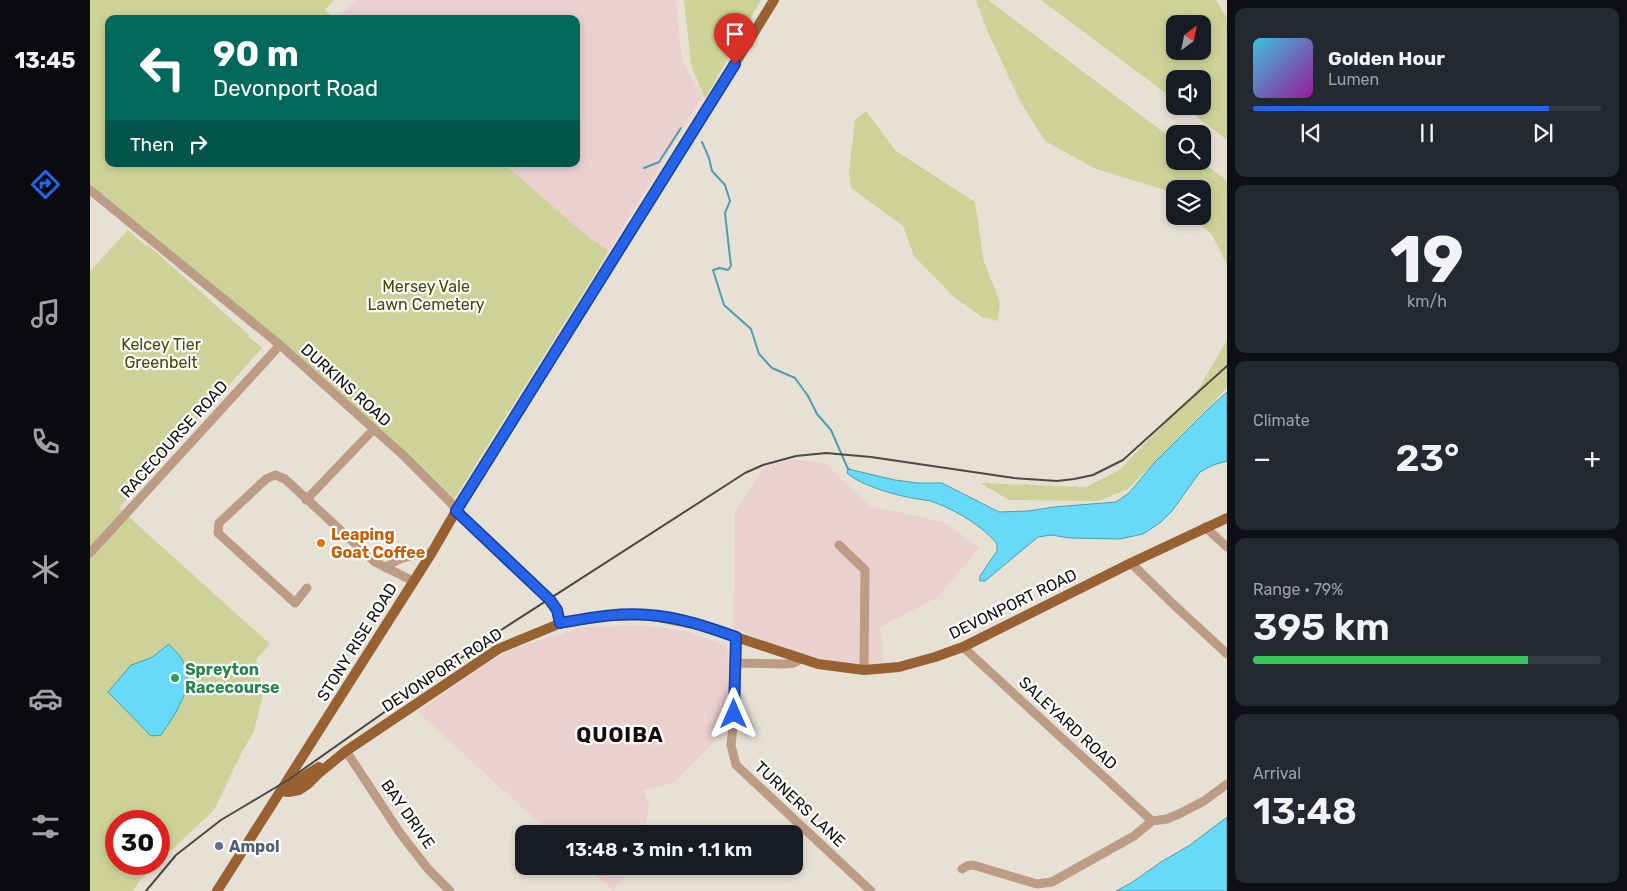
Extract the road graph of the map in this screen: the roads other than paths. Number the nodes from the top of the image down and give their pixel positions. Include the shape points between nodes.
1 (774, 0) edge
2 (90, 190) edge
3 (280, 346) junction
4 (374, 430) junction
5 (306, 500) junction
6 (456, 511) junction
7 (1227, 518) edge
8 (1205, 527) junction
9 (839, 545) dead end
10 (1227, 547) edge
11 (90, 552) edge
12 (430, 554) junction
13 (1131, 563) junction
14 (386, 568) junction
15 (413, 581) junction
16 (307, 588) dead end
17 (560, 623) junction
18 (736, 637) junction
19 (963, 647) junction
20 (1227, 654) edge
21 (800, 659) junction
22 (734, 663) junction
23 (864, 670) junction
24 (343, 753) junction
25 (1227, 784) edge
26 (281, 791) junction
27 (1152, 821) junction
28 (962, 869) dead end
29 (217, 891) edge
30 (450, 891) edge
31 (871, 891) edge

1 - 6 main road, STONY RISE ROAD
2 - 3 street, DURKINS ROAD
3 - 4 street, DURKINS ROAD
3 - 11 street, RACECOURSE ROAD
4 - 5 street
4 - 6 street, DURKINS ROAD
5 - 14 street via 364,553
5 - 16 street via 285,479 275,475 266,479 218,523 218,532 295,603
6 - 12 main road, STONY RISE ROAD
6 - 17 street, DURKINS ROAD via 550,600
7 - 8 main road, DEVONPORT ROAD
8 - 10 street
8 - 13 main road, DEVONPORT ROAD
9 - 23 street via 865,570
12 - 14 street via 397,559
12 - 15 main road, STONY RISE ROAD
13 - 19 main road, DEVONPORT ROAD
13 - 20 street
14 - 15 street
15 - 26 main road, STONY RISE ROAD
17 - 18 main road, DEVONPORT ROAD via 605,616 649,615 700,625
17 - 24 main road, DEVONPORT ROAD via 498,649
18 - 21 main road, DEVONPORT ROAD
18 - 22 street, TURNERS LANE
19 - 23 main road, DEVONPORT ROAD via 899,667
19 - 27 street, SALEYARD ROAD
21 - 22 street, DEVONPORT ROAD via 786,664
21 - 23 main road, DEVONPORT ROAD
22 - 31 street, TURNERS LANE via 735,710 731,745 736,765
24 - 26 main road, DEVONPORT ROAD via 299,790
24 - 30 street, BAY DRIVE via 400,833
25 - 27 street via 1181,813
26 - 29 main road, STONY RISE ROAD
27 - 28 street via 1134,836 1052,882 1037,884 973,865

